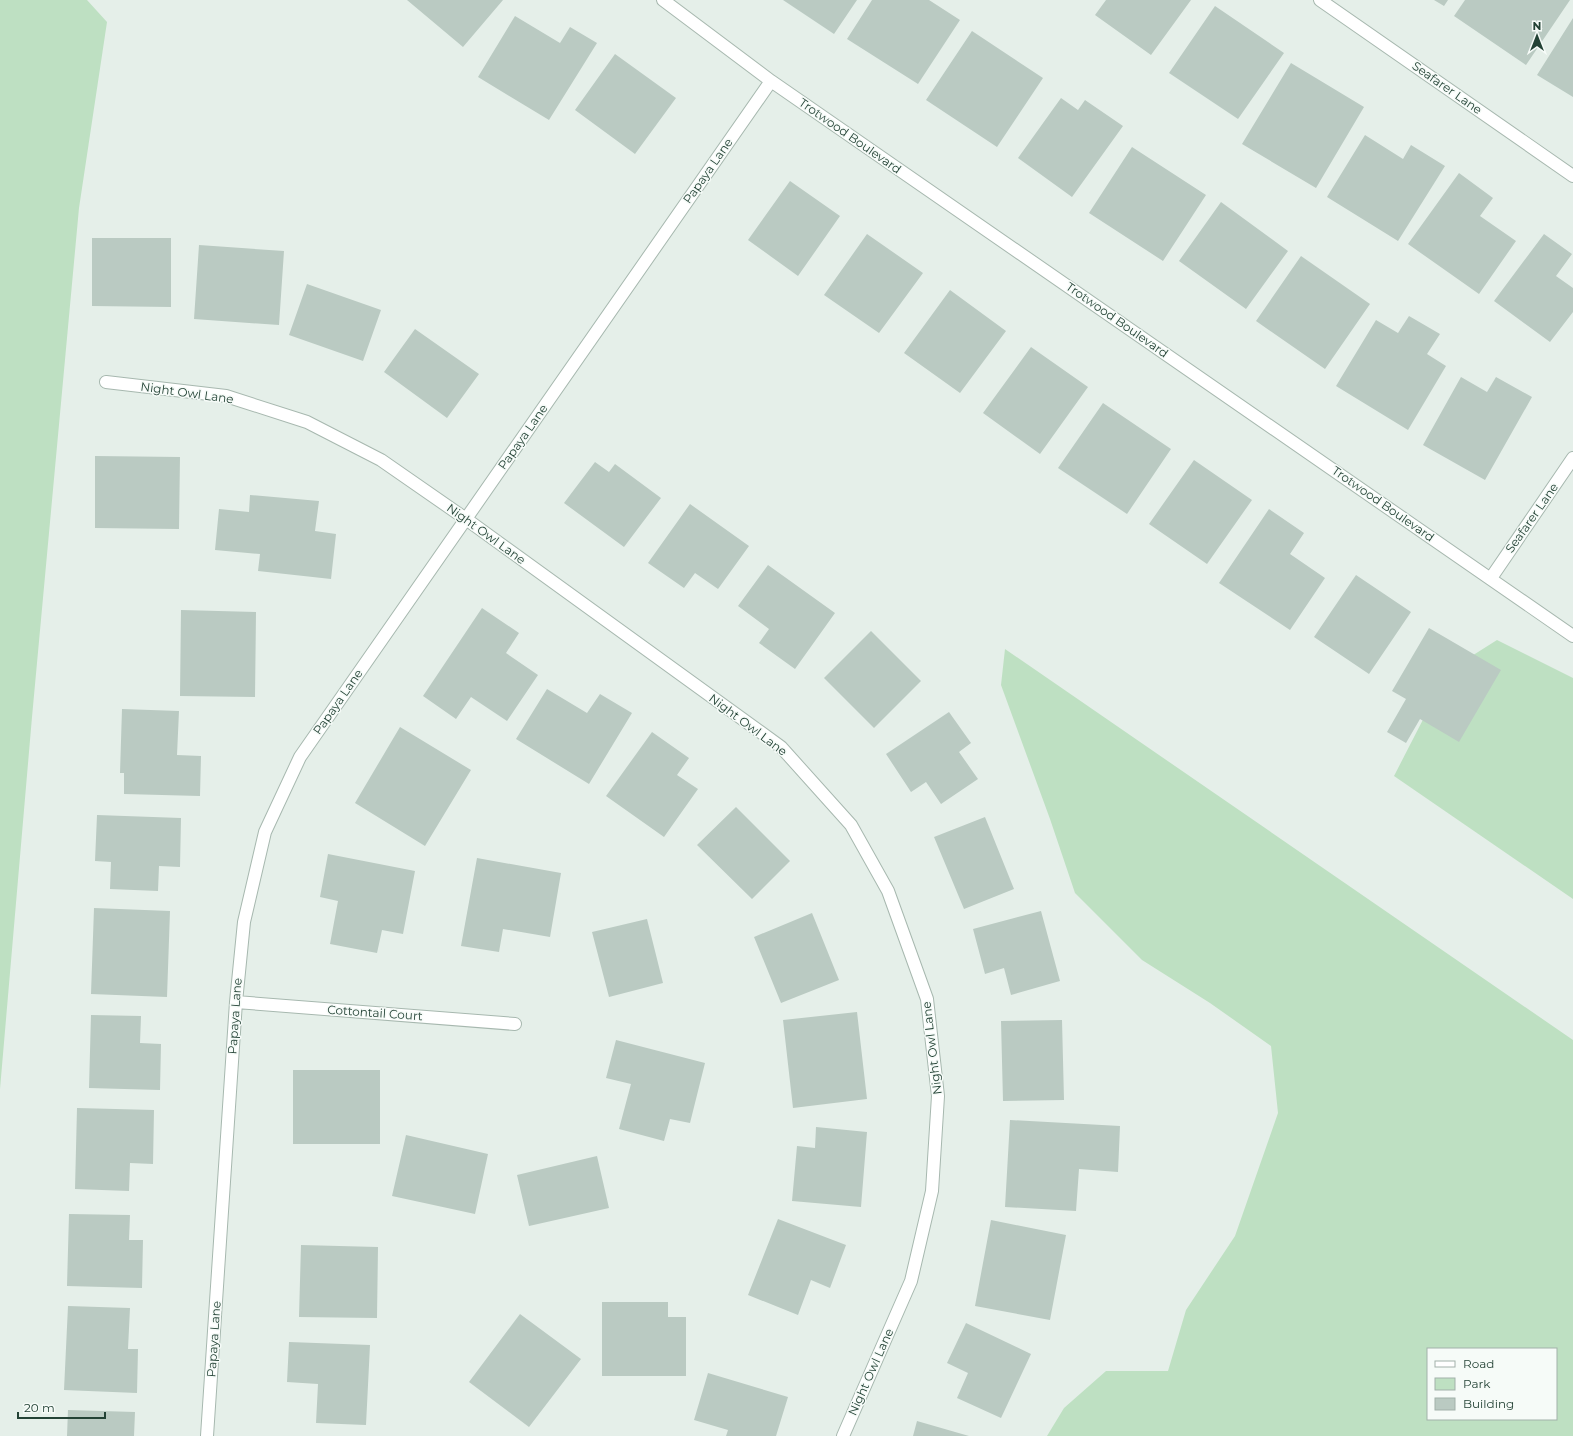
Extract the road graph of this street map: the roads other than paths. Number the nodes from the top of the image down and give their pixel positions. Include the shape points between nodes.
1 (663, 0) edge
2 (1320, 0) edge
3 (771, 81) junction
4 (1573, 176) edge
5 (106, 382) dead end
6 (1573, 458) edge
7 (466, 519) junction
8 (1490, 578) junction
9 (1573, 636) edge
10 (236, 1002) junction
11 (515, 1024) dead end
12 (207, 1436) edge
13 (843, 1436) edge

1 - 3 street, Trotwood Boulevard
2 - 4 street, Seafarer Lane
3 - 7 street, Papaya Lane
3 - 8 street, Trotwood Boulevard
5 - 7 street, Night Owl Lane via 226,396 306,422 381,460
6 - 8 street, Seafarer Lane
7 - 10 street, Papaya Lane via 300,757 265,832 244,922
7 - 13 street, Night Owl Lane via 781,747 851,825 888,891 927,999 938,1096 932,1191 911,1282
8 - 9 street, Trotwood Boulevard
10 - 11 street, Cottontail Court
10 - 12 street, Papaya Lane

